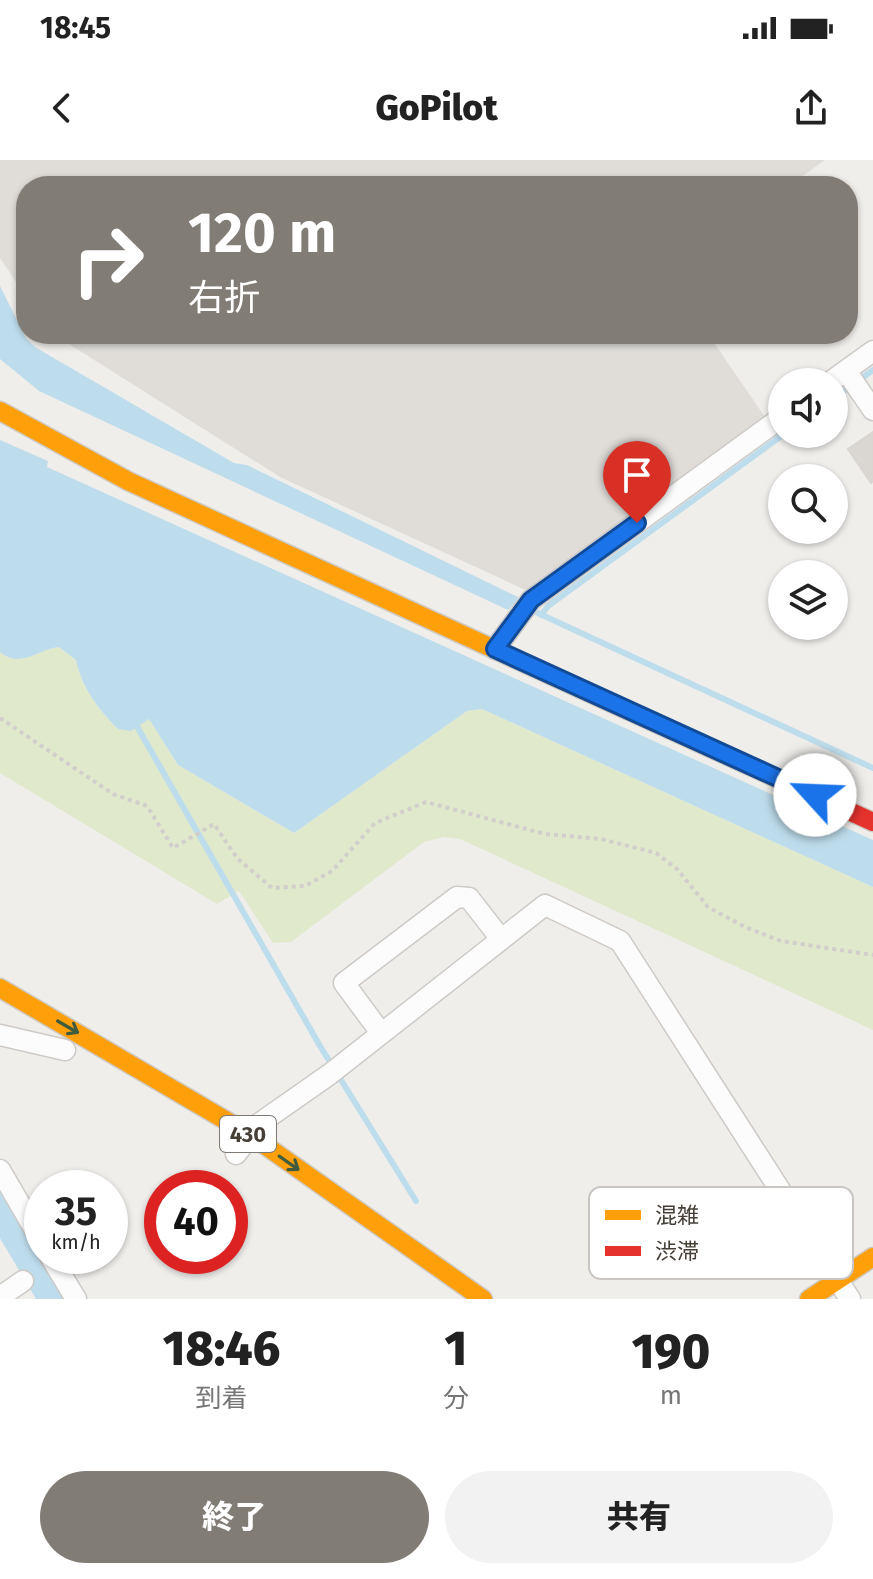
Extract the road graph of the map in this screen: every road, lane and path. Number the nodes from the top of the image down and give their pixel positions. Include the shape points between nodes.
1 (873, 351) edge
2 (848, 380) edge
3 (848, 382) edge
4 (873, 410) edge
5 (0, 411) edge
6 (768, 427) edge
7 (495, 649) junction
8 (0, 718) edge
9 (873, 822) edge
10 (501, 939) junction
11 (873, 955) edge
12 (0, 988) edge
13 (0, 1013) edge
14 (381, 1033) junction
15 (0, 1035) edge
16 (71, 1054) joint
17 (249, 1134) junction
18 (236, 1154) dead end
19 (0, 1170) edge
20 (778, 1187) edge
21 (24, 1211) edge
22 (873, 1257) edge
23 (853, 1270) edge
24 (61, 1274) edge
25 (838, 1280) joint
26 (23, 1281) dead end
27 (0, 1297) edge
28 (76, 1299) edge
29 (483, 1299) edge
30 (809, 1299) edge
31 (850, 1299) edge

1 - 2 street
3 - 4 street
5 - 7 main road via 128,481
6 - 7 street via 524,608
7 - 9 main road
8 - 11 path via 113,794 147,806 173,848 214,824 237,858 272,888 305,886 332,871 375,823 426,802 545,834 601,839 656,853 677,869 708,907 745,927 781,941
10 - 14 street
10 - 14 street via 469,898 457,897 344,983
10 - 20 street via 545,905 620,941
12 -> 17 main road, 430
13 - 16 main road
14 - 17 street
15 - 16 street
17 - 18 street
17 -> 29 main road, 430
19 - 21 street
22 - 23 main road
24 - 28 street
25 - 30 main road
25 - 31 street
26 - 27 street

